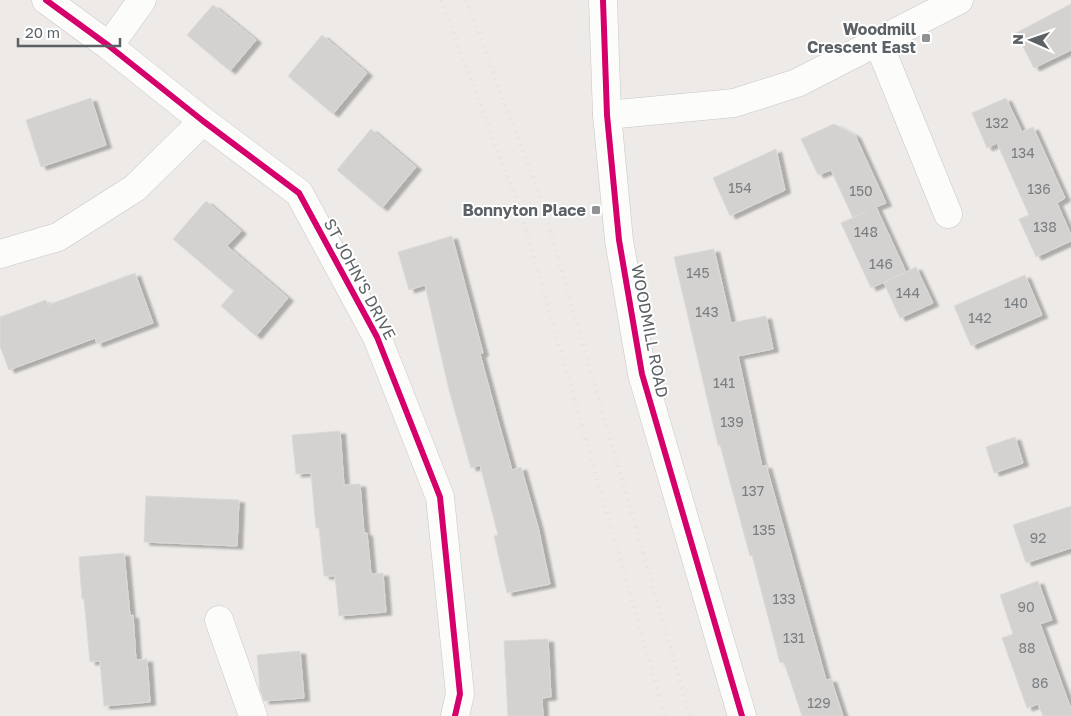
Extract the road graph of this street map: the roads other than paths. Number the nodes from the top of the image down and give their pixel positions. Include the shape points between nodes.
1 (46, 0) edge
2 (142, 0) edge
3 (603, 0) edge
4 (959, 0) edge
5 (878, 42) junction
6 (109, 46) junction
7 (607, 115) junction
8 (202, 121) junction
9 (948, 214) dead end
10 (0, 254) edge
11 (220, 620) dead end
12 (253, 716) edge
13 (455, 716) edge
14 (742, 716) edge

1 - 6 street, ST JOHN'S DRIVE
2 - 6 street
3 - 7 street, WOODMILL ROAD
4 - 5 street
5 - 7 street via 797,83 734,103
5 - 9 street
6 - 8 street, ST JOHN'S DRIVE
7 - 14 street, WOODMILL ROAD via 619,240 642,374
8 - 10 street via 135,188 58,237
8 - 13 street, ST JOHN'S DRIVE via 299,193 377,337 440,497 460,694
11 - 12 street

